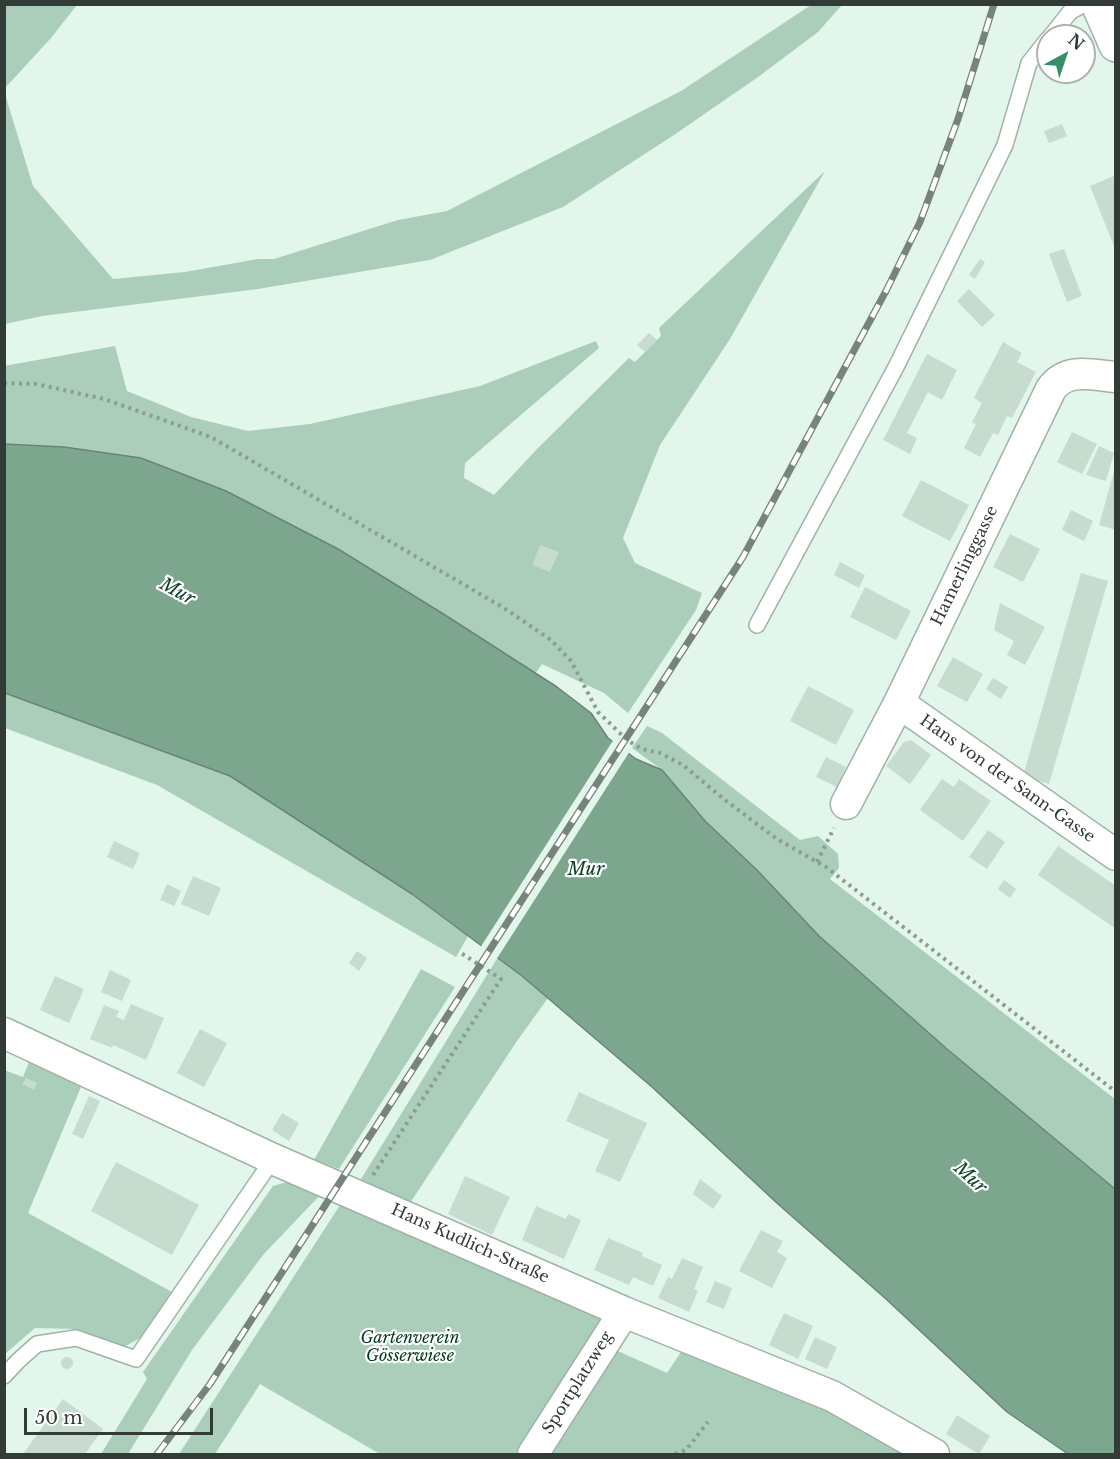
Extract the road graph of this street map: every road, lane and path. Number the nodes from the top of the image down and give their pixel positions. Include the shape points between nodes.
1 (1084, 4) edge
2 (1098, 4) edge
3 (1060, 24) edge
4 (1116, 45) edge
5 (1036, 54) edge
6 (1116, 377) edge
7 (4, 383) edge
8 (757, 625) dead end
9 (899, 703) junction
10 (846, 804) joint
11 (1116, 855) edge
12 (817, 862) junction
13 (461, 952) dead end
14 (4, 1033) edge
15 (1116, 1092) edge
16 (273, 1159) junction
17 (359, 1196) junction
18 (624, 1312) junction
19 (4, 1376) edge
20 (708, 1422) dead end
21 (533, 1455) edge
22 (675, 1455) edge
23 (934, 1455) edge

1 - 3 lane
2 - 4 street
5 - 8 lane via 1029,63 1005,145 896,367
6 - 9 street, Hamerlinggasse via 1070,374 1051,389
7 - 12 path via 36,384 104,399 211,437 495,603 551,640 571,661 598,712 627,740 683,765 777,839
9 - 10 street, Hamerlinggasse
9 - 11 street, Hans von der Sann-Gasse
10 - 12 path
12 - 15 path
13 - 17 path via 501,979
14 - 16 street, Hans Kudlich-Straße
16 - 17 street, Hans Kudlich-Straße
16 - 19 lane via 136,1359 76,1338 37,1344
17 - 18 street, Hans Kudlich-Straße
18 - 21 street, Sportplatzweg
18 - 23 street, Hans Kudlich-Straße via 832,1396
20 - 22 path via 686,1450

